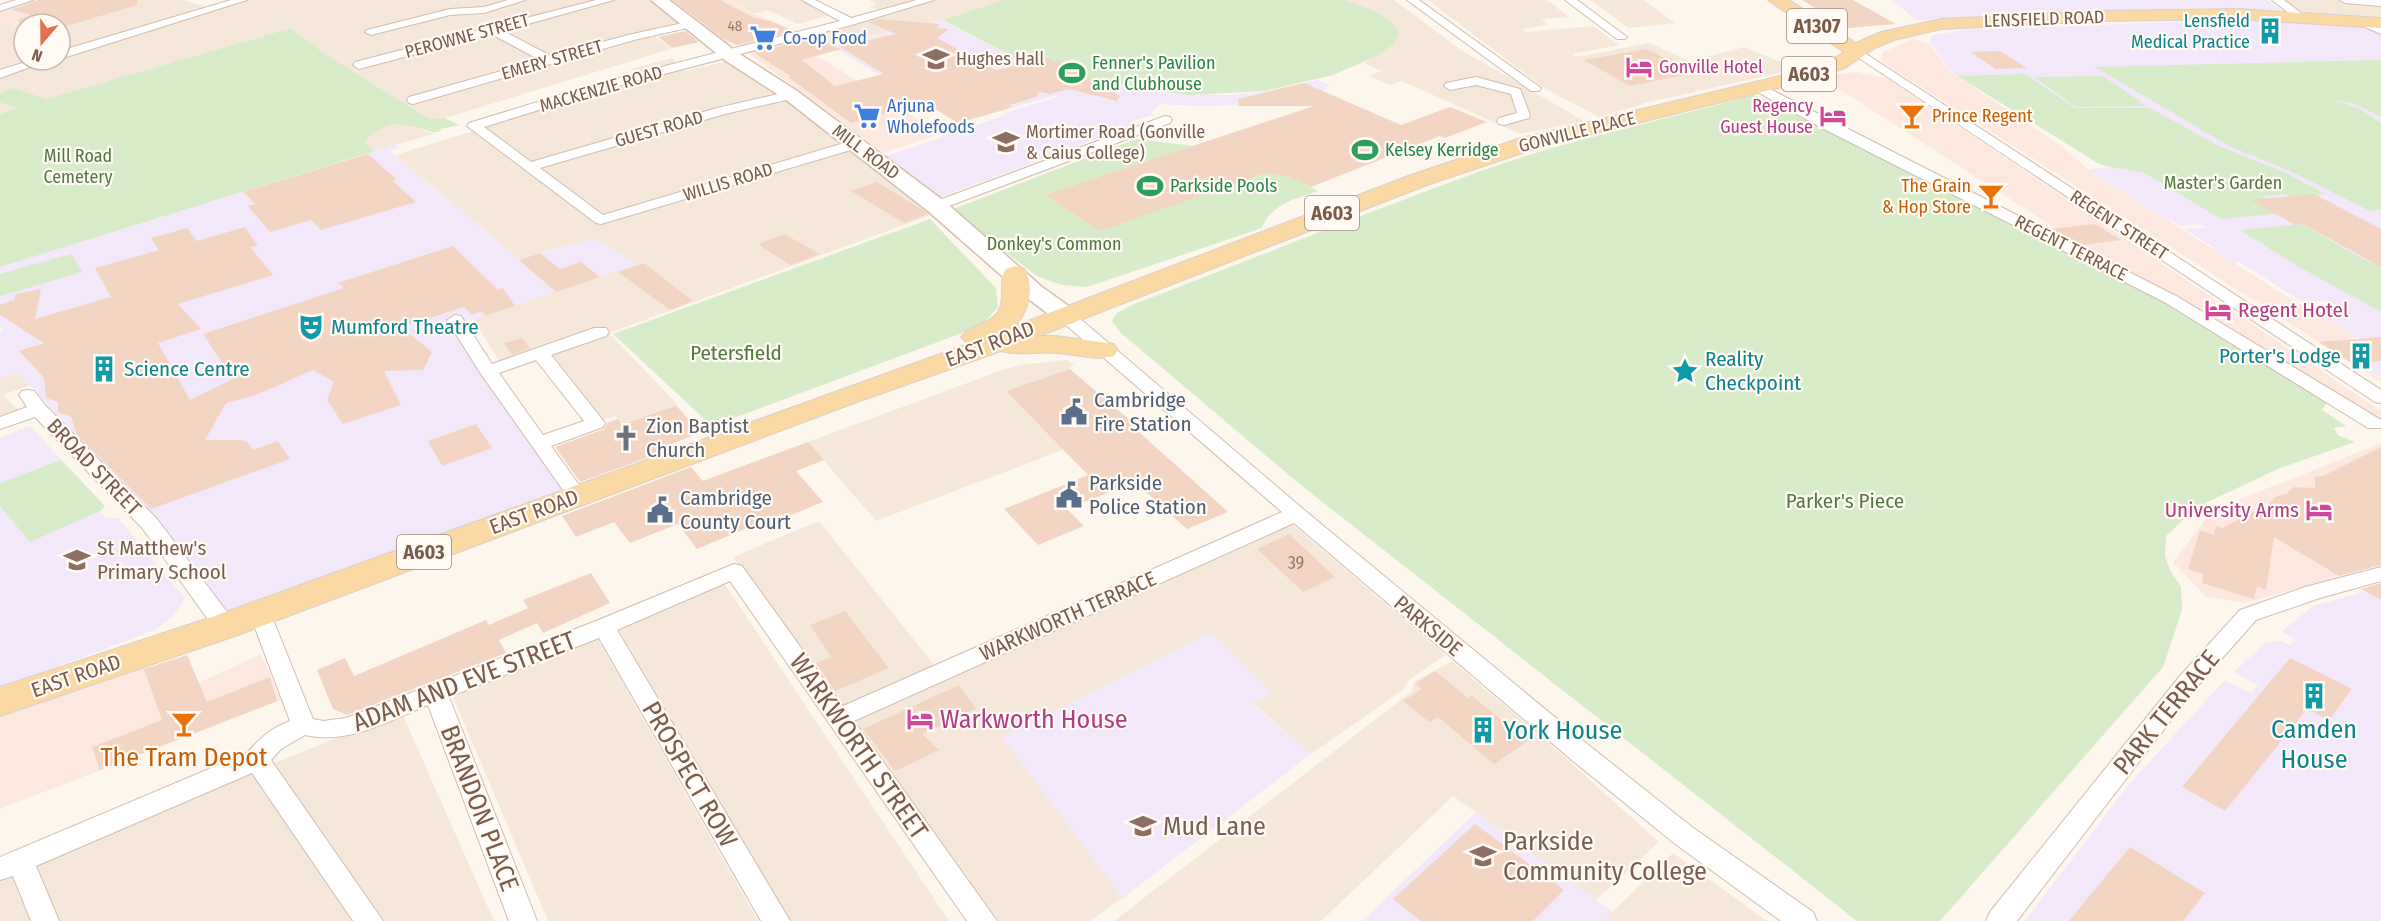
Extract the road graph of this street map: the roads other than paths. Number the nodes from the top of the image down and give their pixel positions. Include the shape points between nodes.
1 (28, 0) edge
2 (242, 0) edge
3 (520, 0) edge
4 (609, 0) edge
5 (659, 0) edge
6 (807, 0) edge
7 (929, 0) edge
8 (1412, 0) edge
9 (1570, 0) edge
10 (1777, 0) edge
11 (2277, 0) edge
12 (2345, 0) edge
13 (199, 3) dead end
14 (2381, 3) edge
15 (0, 8) edge
16 (216, 8) junction
17 (2300, 16) junction
18 (2360, 21) junction
19 (851, 22) junction
20 (2381, 23) edge
21 (692, 24) junction
22 (492, 30) junction
23 (2381, 31) edge
24 (371, 32) dead end
25 (1621, 37) dead end
26 (72, 51) edge
27 (1857, 52) junction
28 (730, 54) junction
29 (551, 61) junction
30 (359, 65) dead end
31 (1450, 87) dead end
32 (1758, 87) junction
33 (1516, 92) junction
34 (791, 95) junction
35 (414, 100) dead end
36 (1165, 120) dead end
37 (1504, 121) dead end
38 (856, 144) junction
39 (528, 167) junction
40 (936, 206) junction
41 (1015, 274) junction
42 (1065, 315) junction
43 (455, 320) dead end
44 (600, 332) dead end
45 (991, 345) junction
46 (1104, 350) junction
47 (540, 353) junction
48 (488, 371) junction
49 (847, 396) junction
50 (2381, 399) edge
51 (0, 423) edge
52 (2375, 424) dead end
53 (540, 443) junction
54 (577, 496) junction
55 (1296, 514) junction
56 (734, 571) joint
57 (2381, 574) edge
58 (260, 612) junction
59 (225, 626) junction
60 (604, 627) junction
61 (436, 694) junction
62 (0, 702) edge
63 (839, 718) junction
64 (304, 726) junction
65 (264, 768) junction
66 (10, 865) edge
67 (45, 921) edge
68 (369, 921) edge
69 (523, 921) edge
70 (776, 921) edge
71 (983, 921) edge
72 (1803, 921) edge
73 (2000, 921) edge

1 - 15 street
2 - 16 street
3 - 24 street via 484,10 447,8
4 - 22 street, PEROWNE STREET
5 - 21 street, MILL ROAD
6 - 19 street
7 - 19 street, MACKENZIE ROAD
8 - 33 street via 1483,55 1535,88
9 - 25 street
10 - 27 main road, A1307
11 - 17 street
12 - 14 street
13 - 16 street
16 - 26 street
17 - 18 main road, LENSFIELD ROAD / A603
17 - 27 main road, LENSFIELD ROAD / A603 via 2199,14 1960,22 1888,36
18 - 20 main road, LENSFIELD ROAD / A603
18 - 23 street
19 - 28 street, MACKENZIE ROAD
21 - 28 street, MILL ROAD
21 - 29 street, EMERY STREET
22 - 29 street
22 - 30 street, PEROWNE STREET
27 - 32 main road, GONVILLE PLACE / A603 via 1838,64
27 - 50 street, REGENT STREET
28 - 34 street, MILL ROAD
28 - 39 street, MACKENZIE ROAD via 603,86 474,126
29 - 35 street, EMERY STREET
31 - 33 street via 1476,81
32 - 42 main road, GONVILLE PLACE / A603 via 1500,152
32 - 52 street, REGENT TERRACE via 2172,300
33 - 37 street via 1524,116
34 - 38 street, MILL ROAD
34 - 39 street, GUEST ROAD
36 - 40 street
38 - 39 street, WILLIS ROAD via 601,220
38 - 40 street, MILL ROAD
40 - 41 street, MILL ROAD
41 - 42 street, MILL ROAD
41 - 49 main road via 1017,303 993,330 896,368
42 - 45 main road, EAST ROAD
42 - 46 street, PARKSIDE
43 - 48 street
44 - 47 street
45 - 46 main road via 1056,344
45 - 49 main road, EAST ROAD / A603
46 - 55 street, PARKSIDE
47 - 48 street
47 - 53 street via 596,423
48 - 53 street
49 - 54 main road, EAST ROAD / A603
51 - 59 street, BROAD STREET via 33,402 150,524
53 - 54 street
54 - 58 main road, EAST ROAD / A603
55 - 63 street, WARKWORTH TERRACE
55 - 72 street, PARKSIDE via 1582,754 1683,835
56 - 60 street, ADAM AND EVE STREET
56 - 63 street, WARKWORTH STREET
57 - 73 street, PARK TERRACE via 2248,615 2196,672
58 - 59 main road, EAST ROAD / A603
58 - 64 street
59 - 62 main road, EAST ROAD / A603
60 - 61 street, ADAM AND EVE STREET
60 - 70 street, PROSPECT ROW
61 - 64 street, ADAM AND EVE STREET via 348,728
61 - 69 street, BRANDON PLACE
63 - 71 street, WARKWORTH STREET
64 - 65 street via 272,742
65 - 66 street
65 - 68 street
66 - 67 street

